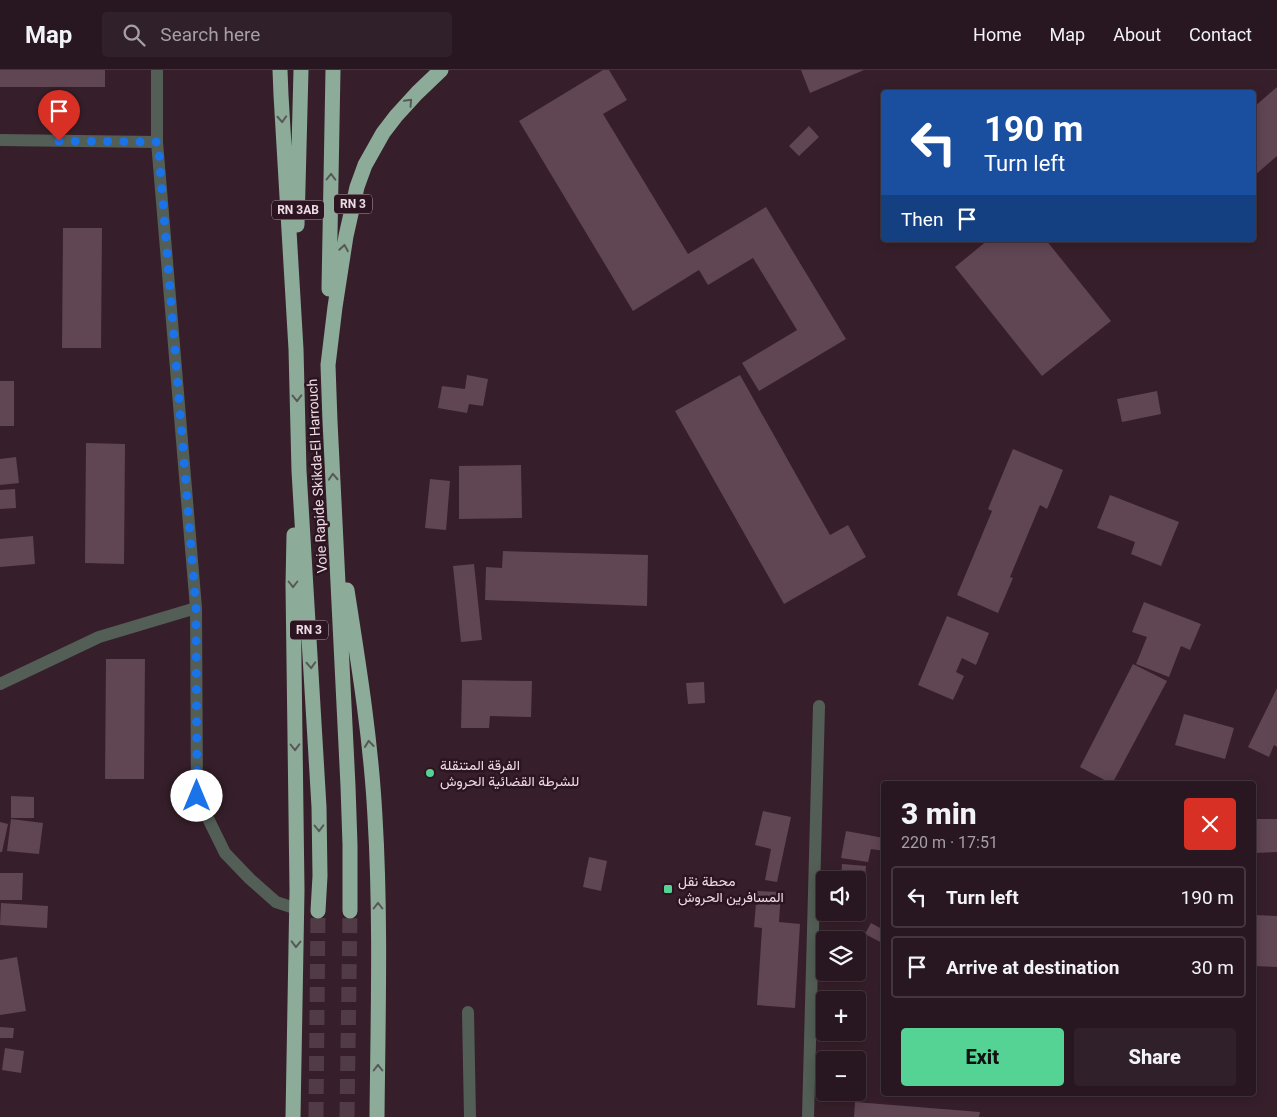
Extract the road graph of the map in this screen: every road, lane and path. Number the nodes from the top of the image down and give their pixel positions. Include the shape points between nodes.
1 (157, 70) edge
2 (280, 70) edge
3 (301, 70) edge
4 (333, 70) edge
5 (441, 70) edge
6 (0, 140) edge
7 (158, 142) junction
8 (296, 349) junction
9 (328, 365) junction
10 (298, 431) junction
11 (334, 498) junction
12 (196, 608) junction
13 (0, 684) edge
14 (819, 706) dead end
15 (297, 909) junction
16 (318, 911) tunnel mouth
17 (350, 911) tunnel mouth
18 (468, 1012) dead end
19 (292, 1117) edge
20 (378, 1117) edge
21 (470, 1117) edge
22 (808, 1117) edge

1 - 7 street
2 -> 8 highway, Voie Rapide Skikda-El Harrouch / RN 3
3 - 8 highway, RN 3AB
9 -> 4 highway, RN 3AB
9 -> 5 highway, Voie Rapide Skikda-El Harrouch / RN 3 via 346,236 365,165 396,116
6 - 7 street
7 - 12 street
8 -> 10 highway, Voie Rapide Skikda-El Harrouch / RN 3
11 -> 9 highway, Voie Rapide Skikda-El Harrouch / RN 3
10 -> 15 highway via 293,585
10 -> 16 highway, Voie Rapide Skikda-El Harrouch / RN 3 via 319,807
11 - 17 highway, Voie Rapide Skikda-El Harrouch / RN 3 via 348,786
20 -> 11 highway via 375,807 365,709
12 - 13 street via 99,637
12 - 15 street via 197,796 225,852 276,902
14 - 22 street
15 -> 19 highway
18 - 21 street

